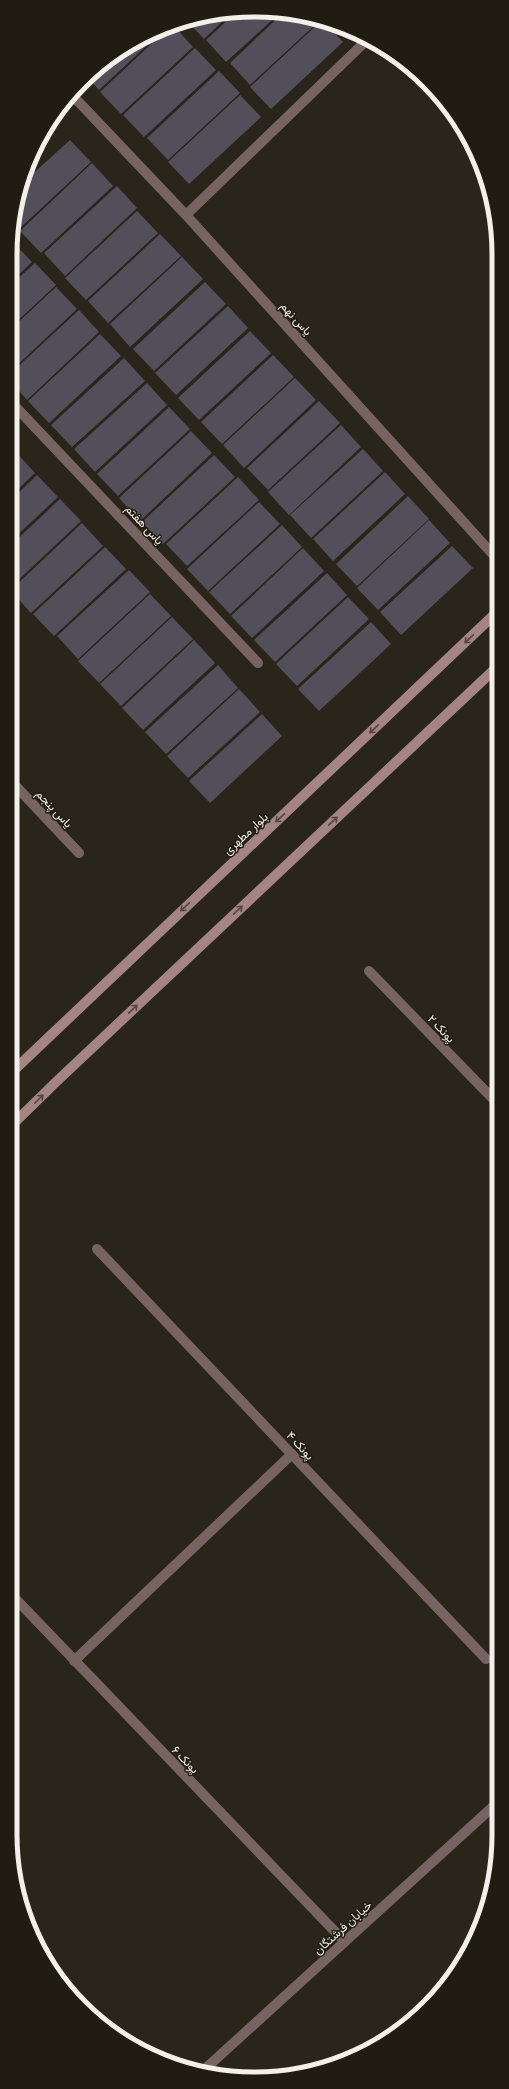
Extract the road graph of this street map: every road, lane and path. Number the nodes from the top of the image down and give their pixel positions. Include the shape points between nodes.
1 (364, 43) edge
2 (76, 99) edge
3 (186, 215) junction
4 (17, 408) edge
5 (492, 553) edge
6 (492, 617) edge
7 (258, 664) dead end
8 (492, 672) edge
9 (17, 787) edge
10 (79, 853) dead end
11 (369, 971) dead end
12 (17, 1067) edge
13 (492, 1098) edge
14 (17, 1120) edge
15 (97, 1249) dead end
16 (292, 1454) junction
17 (17, 1600) edge
18 (486, 1658) dead end
19 (74, 1661) junction
20 (492, 1808) edge
21 (345, 1942) junction
22 (207, 2067) edge

1 - 3 street
2 - 3 street, یاس نهم
3 - 5 street, یاس نهم
4 - 7 street, یاس هفتم
6 -> 12 main road, بلوار مطهری
14 -> 8 main road
9 - 10 street, یاس پنجم
11 - 13 street, پونک ۲
15 - 16 street, پونک ۴
16 - 18 street, پونک ۴
16 - 19 street
17 - 19 street, پونک ۶
19 - 21 street, پونک ۶
20 - 21 street, خیابان فرشتگان
21 - 22 street, خیابان فرشتگان

